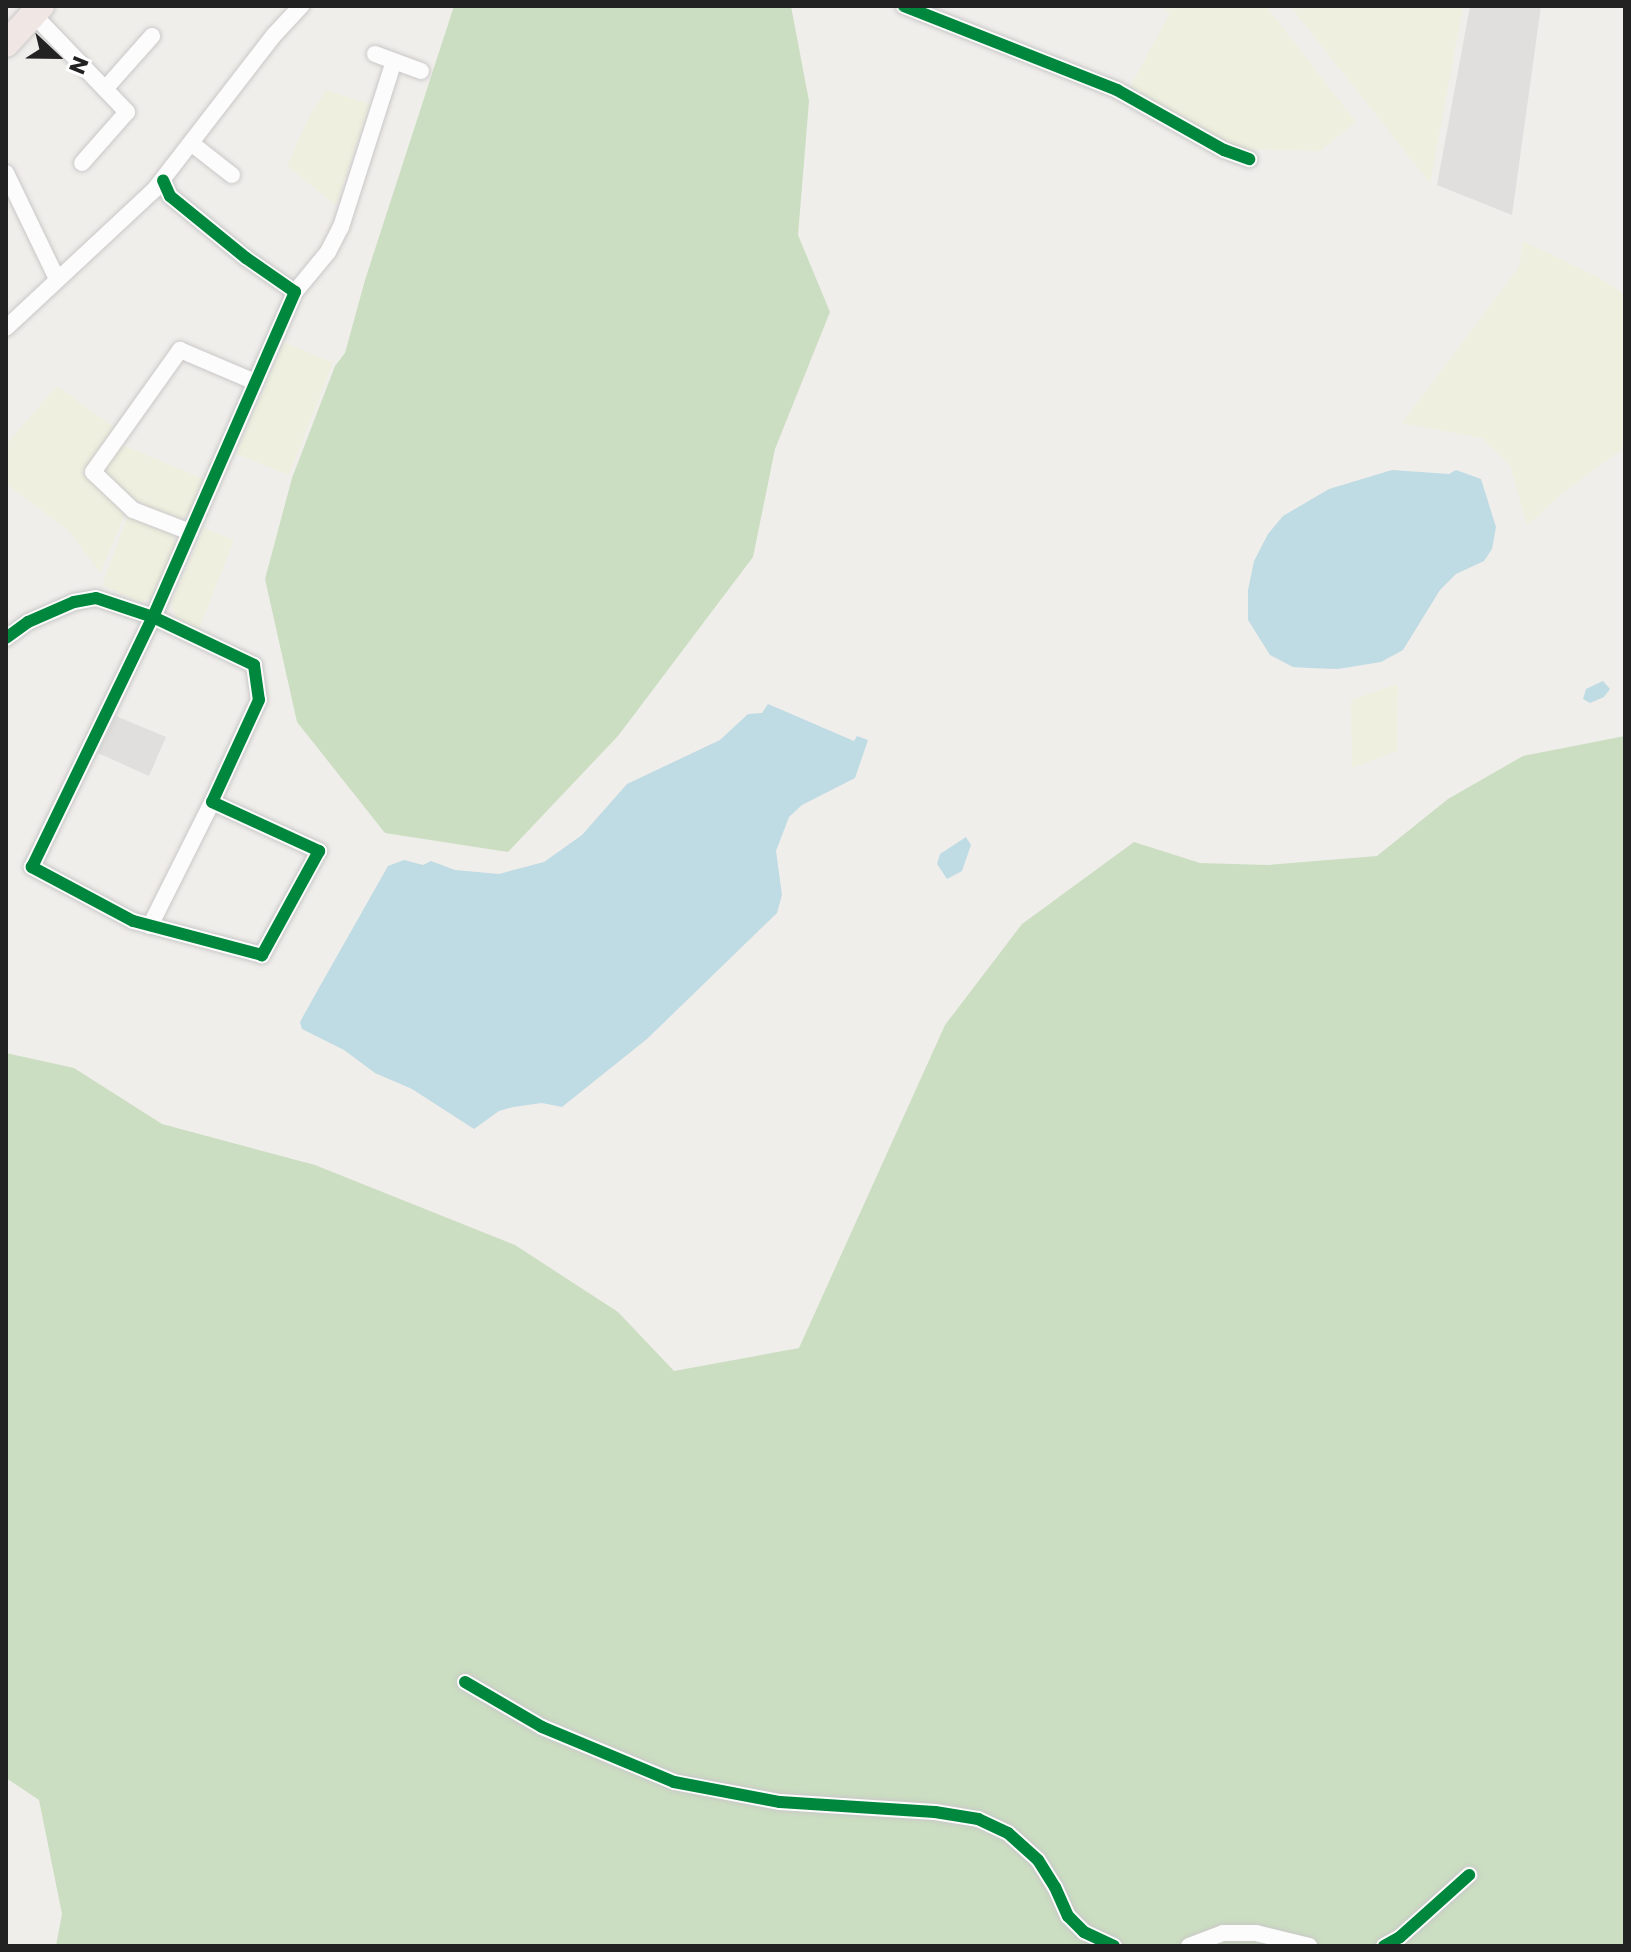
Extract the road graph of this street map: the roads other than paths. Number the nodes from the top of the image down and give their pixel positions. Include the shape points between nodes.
1 (301, 6) edge
2 (904, 6) edge
3 (37, 10) edge
4 (152, 36) dead end
5 (6, 44) edge
6 (375, 54) dead end
7 (394, 61) junction
8 (421, 71) dead end
9 (105, 89) junction
10 (191, 143) junction
11 (1249, 159) dead end
12 (82, 163) dead end
13 (6, 173) edge
14 (232, 175) dead end
15 (163, 180) junction
16 (57, 279) junction
17 (295, 292) junction
18 (6, 328) edge
19 (255, 382) junction
20 (190, 532) junction
21 (153, 617) junction
22 (6, 638) edge
23 (212, 802) junction
24 (150, 926) junction
25 (465, 1682) dead end
26 (1469, 1875) dead end
27 (1114, 1946) edge
28 (1189, 1946) edge
29 (1309, 1946) edge
30 (1384, 1946) edge

1 - 10 street
2 - 11 street via 1117,90
3 - 5 highway
3 - 9 street
4 - 9 street
6 - 7 street
7 - 8 street
7 - 17 street via 341,227
9 - 12 street via 127,112
10 - 14 street
10 - 15 street
13 - 16 street
15 - 16 street
15 - 17 street via 170,196
16 - 18 street
17 - 19 street
19 - 20 street
19 - 20 street via 180,350 93,472 133,510
20 - 21 street
21 - 22 street via 96,598 28,622
21 - 23 street via 254,665 259,700
21 - 24 street via 32,867
23 - 24 street
23 - 24 street via 319,851 262,955
25 - 27 street via 542,1727 674,1782 780,1802 978,1819 1008,1833 1038,1860 1068,1916 1084,1932
26 - 30 street
28 - 29 street via 1234,1933

